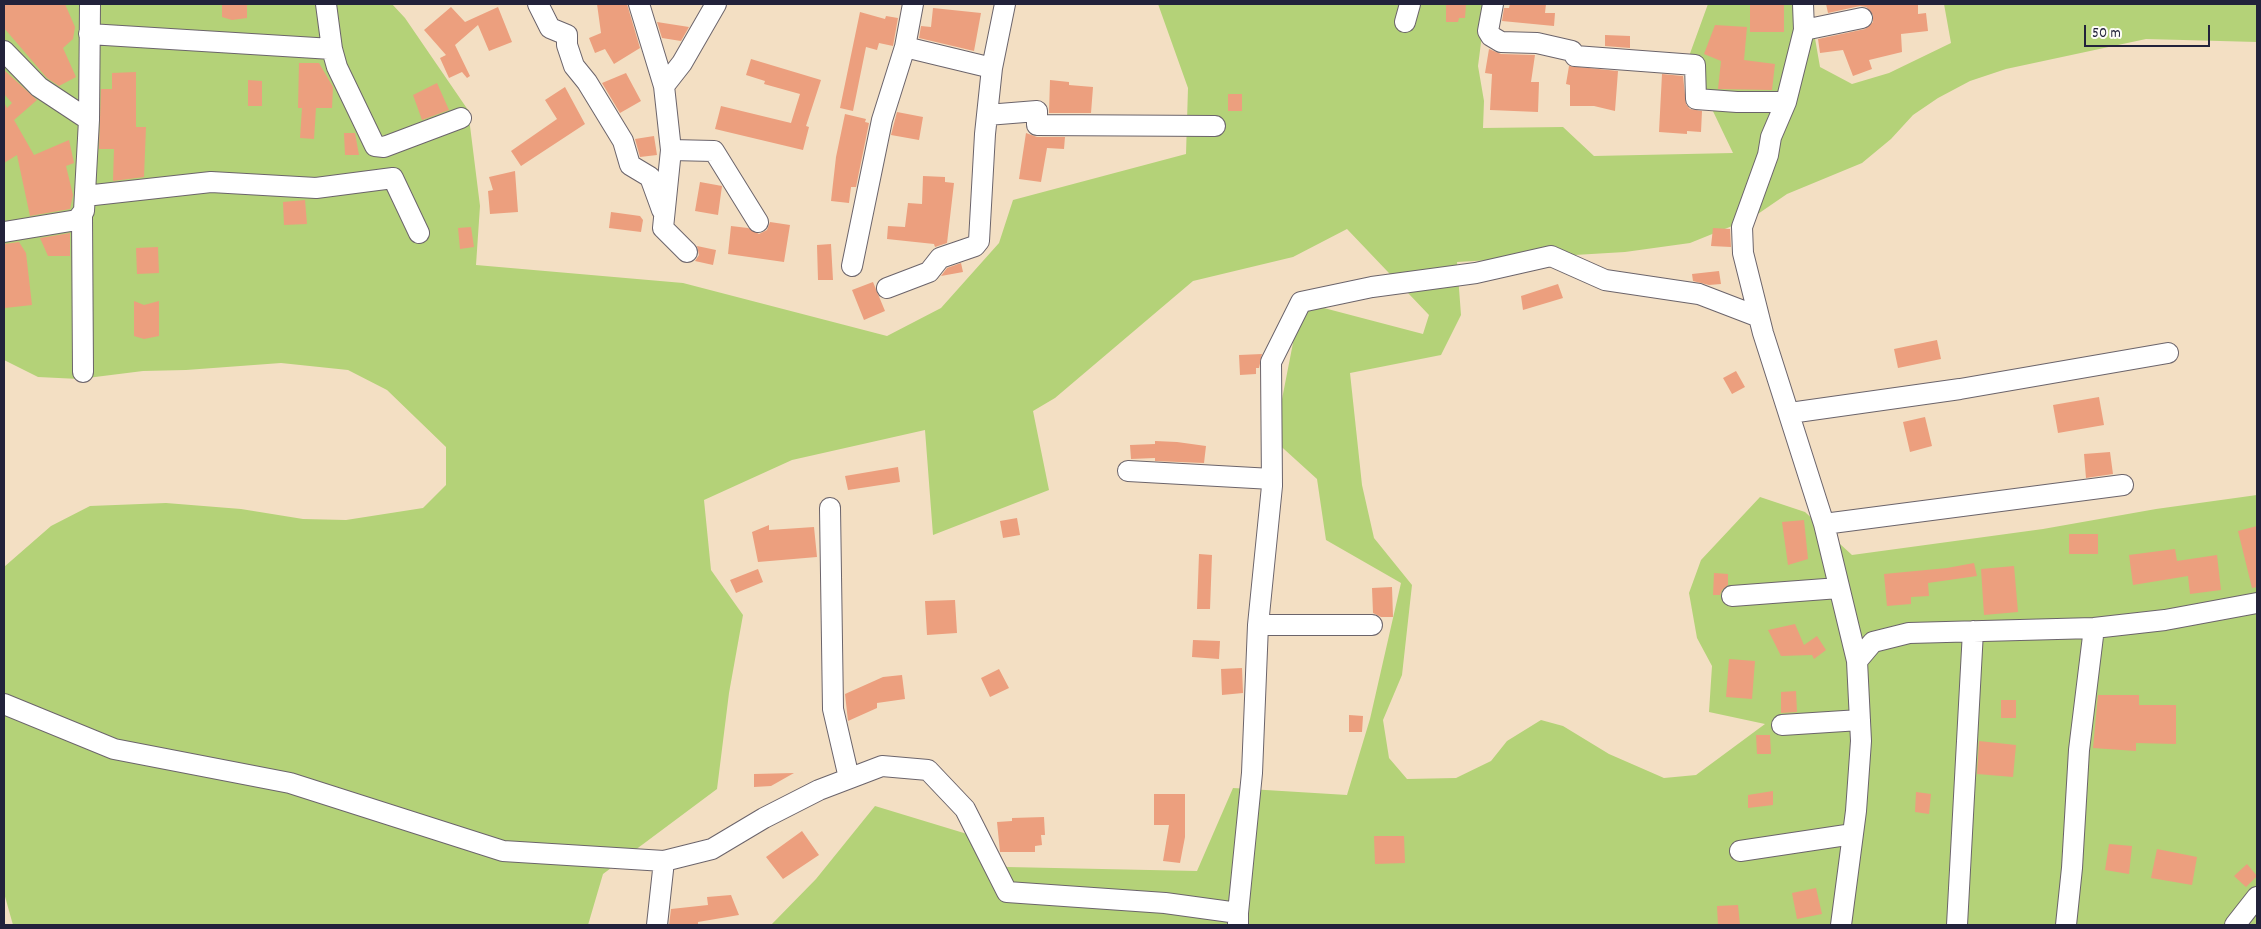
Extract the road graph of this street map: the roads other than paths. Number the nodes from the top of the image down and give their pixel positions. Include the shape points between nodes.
1 (90, 4) edge
2 (326, 4) edge
3 (538, 4) edge
4 (639, 4) edge
5 (716, 4) edge
6 (913, 4) edge
7 (1005, 4) edge
8 (1493, 4) edge
9 (1803, 4) edge
10 (1862, 18) dead end
11 (1804, 30) junction
12 (89, 34) junction
13 (905, 47) junction
14 (332, 49) junction
15 (4, 51) edge
16 (992, 68) junction
17 (664, 86) junction
18 (1786, 102) junction
19 (987, 115) junction
20 (461, 118) dead end
21 (89, 120) junction
22 (1215, 126) dead end
23 (379, 148) junction
24 (671, 150) junction
25 (392, 178) junction
26 (85, 196) junction
27 (663, 214) junction
28 (82, 216) junction
29 (758, 222) dead end
30 (4, 232) edge
31 (419, 233) dead end
32 (687, 252) dead end
33 (852, 266) dead end
34 (887, 288) dead end
35 (1759, 317) junction
36 (2168, 353) dead end
37 (83, 372) dead end
38 (1790, 413) junction
39 (1128, 471) dead end
40 (1272, 479) junction
41 (2123, 486) dead end
42 (830, 508) dead end
43 (1824, 524) junction
44 (1839, 588) junction
45 (1732, 596) dead end
46 (2257, 603) edge
47 (1258, 625) junction
48 (1372, 625) dead end
49 (2094, 628) junction
50 (1974, 631) junction
51 (1857, 661) junction
52 (4, 704) edge
53 (1860, 720) junction
54 (1782, 725) dead end
55 (849, 778) junction
56 (1853, 834) junction
57 (1740, 851) dead end
58 (664, 861) junction
59 (2257, 897) edge
60 (1238, 919) edge
61 (657, 925) edge
62 (1841, 925) edge
63 (1957, 925) edge
64 (2066, 925) edge
65 (2235, 925) edge

1 - 12 street
2 - 14 street
3 - 27 street via 550,28 567,35 574,66 623,142 630,164 650,177
4 - 17 street
5 - 17 street via 682,63
6 - 13 street
7 - 16 street
8 - 18 street via 1488,31 1501,42 1537,43 1572,51 1575,56 1695,65 1696,99
9 - 11 street
10 - 11 street
11 - 18 street
12 - 14 street
12 - 21 street
13 - 16 street
13 - 33 street via 882,120
14 - 23 street via 337,67 375,146
15 - 21 street via 39,87
16 - 19 street
17 - 24 street
18 - 35 street via 1771,137 1768,155 1742,227 1743,253
19 - 22 street via 1037,112 1037,124
19 - 34 street via 979,241 975,246 940,258 929,272
20 - 23 street
21 - 26 street
23 - 25 street
24 - 27 street
24 - 29 street via 714,151
25 - 26 street via 316,188 211,182
25 - 31 street
26 - 28 street
27 - 32 street via 665,232
28 - 30 street via 77,220
28 - 37 street
35 - 38 street
35 - 40 street via 1699,294 1604,280 1552,256 1476,274 1372,287 1301,302 1271,362
36 - 38 street via 1960,389
38 - 43 street
39 - 40 street
40 - 47 street
41 - 43 street
42 - 55 street via 833,708
43 - 44 street
44 - 45 street
44 - 51 street
46 - 49 street via 2165,620
47 - 48 street
47 - 60 street via 1252,773
49 - 50 street
49 - 64 street via 2079,750
50 - 51 street via 1909,633 1890,637 1873,642
50 - 63 street
51 - 53 street
52 - 58 street via 114,749 290,783 503,851
53 - 54 street
53 - 56 street
55 - 58 street via 772,814 712,849
55 - 60 street via 882,766 928,770 966,809 1007,892 1165,903
56 - 57 street
56 - 62 street
58 - 61 street
59 - 65 street

